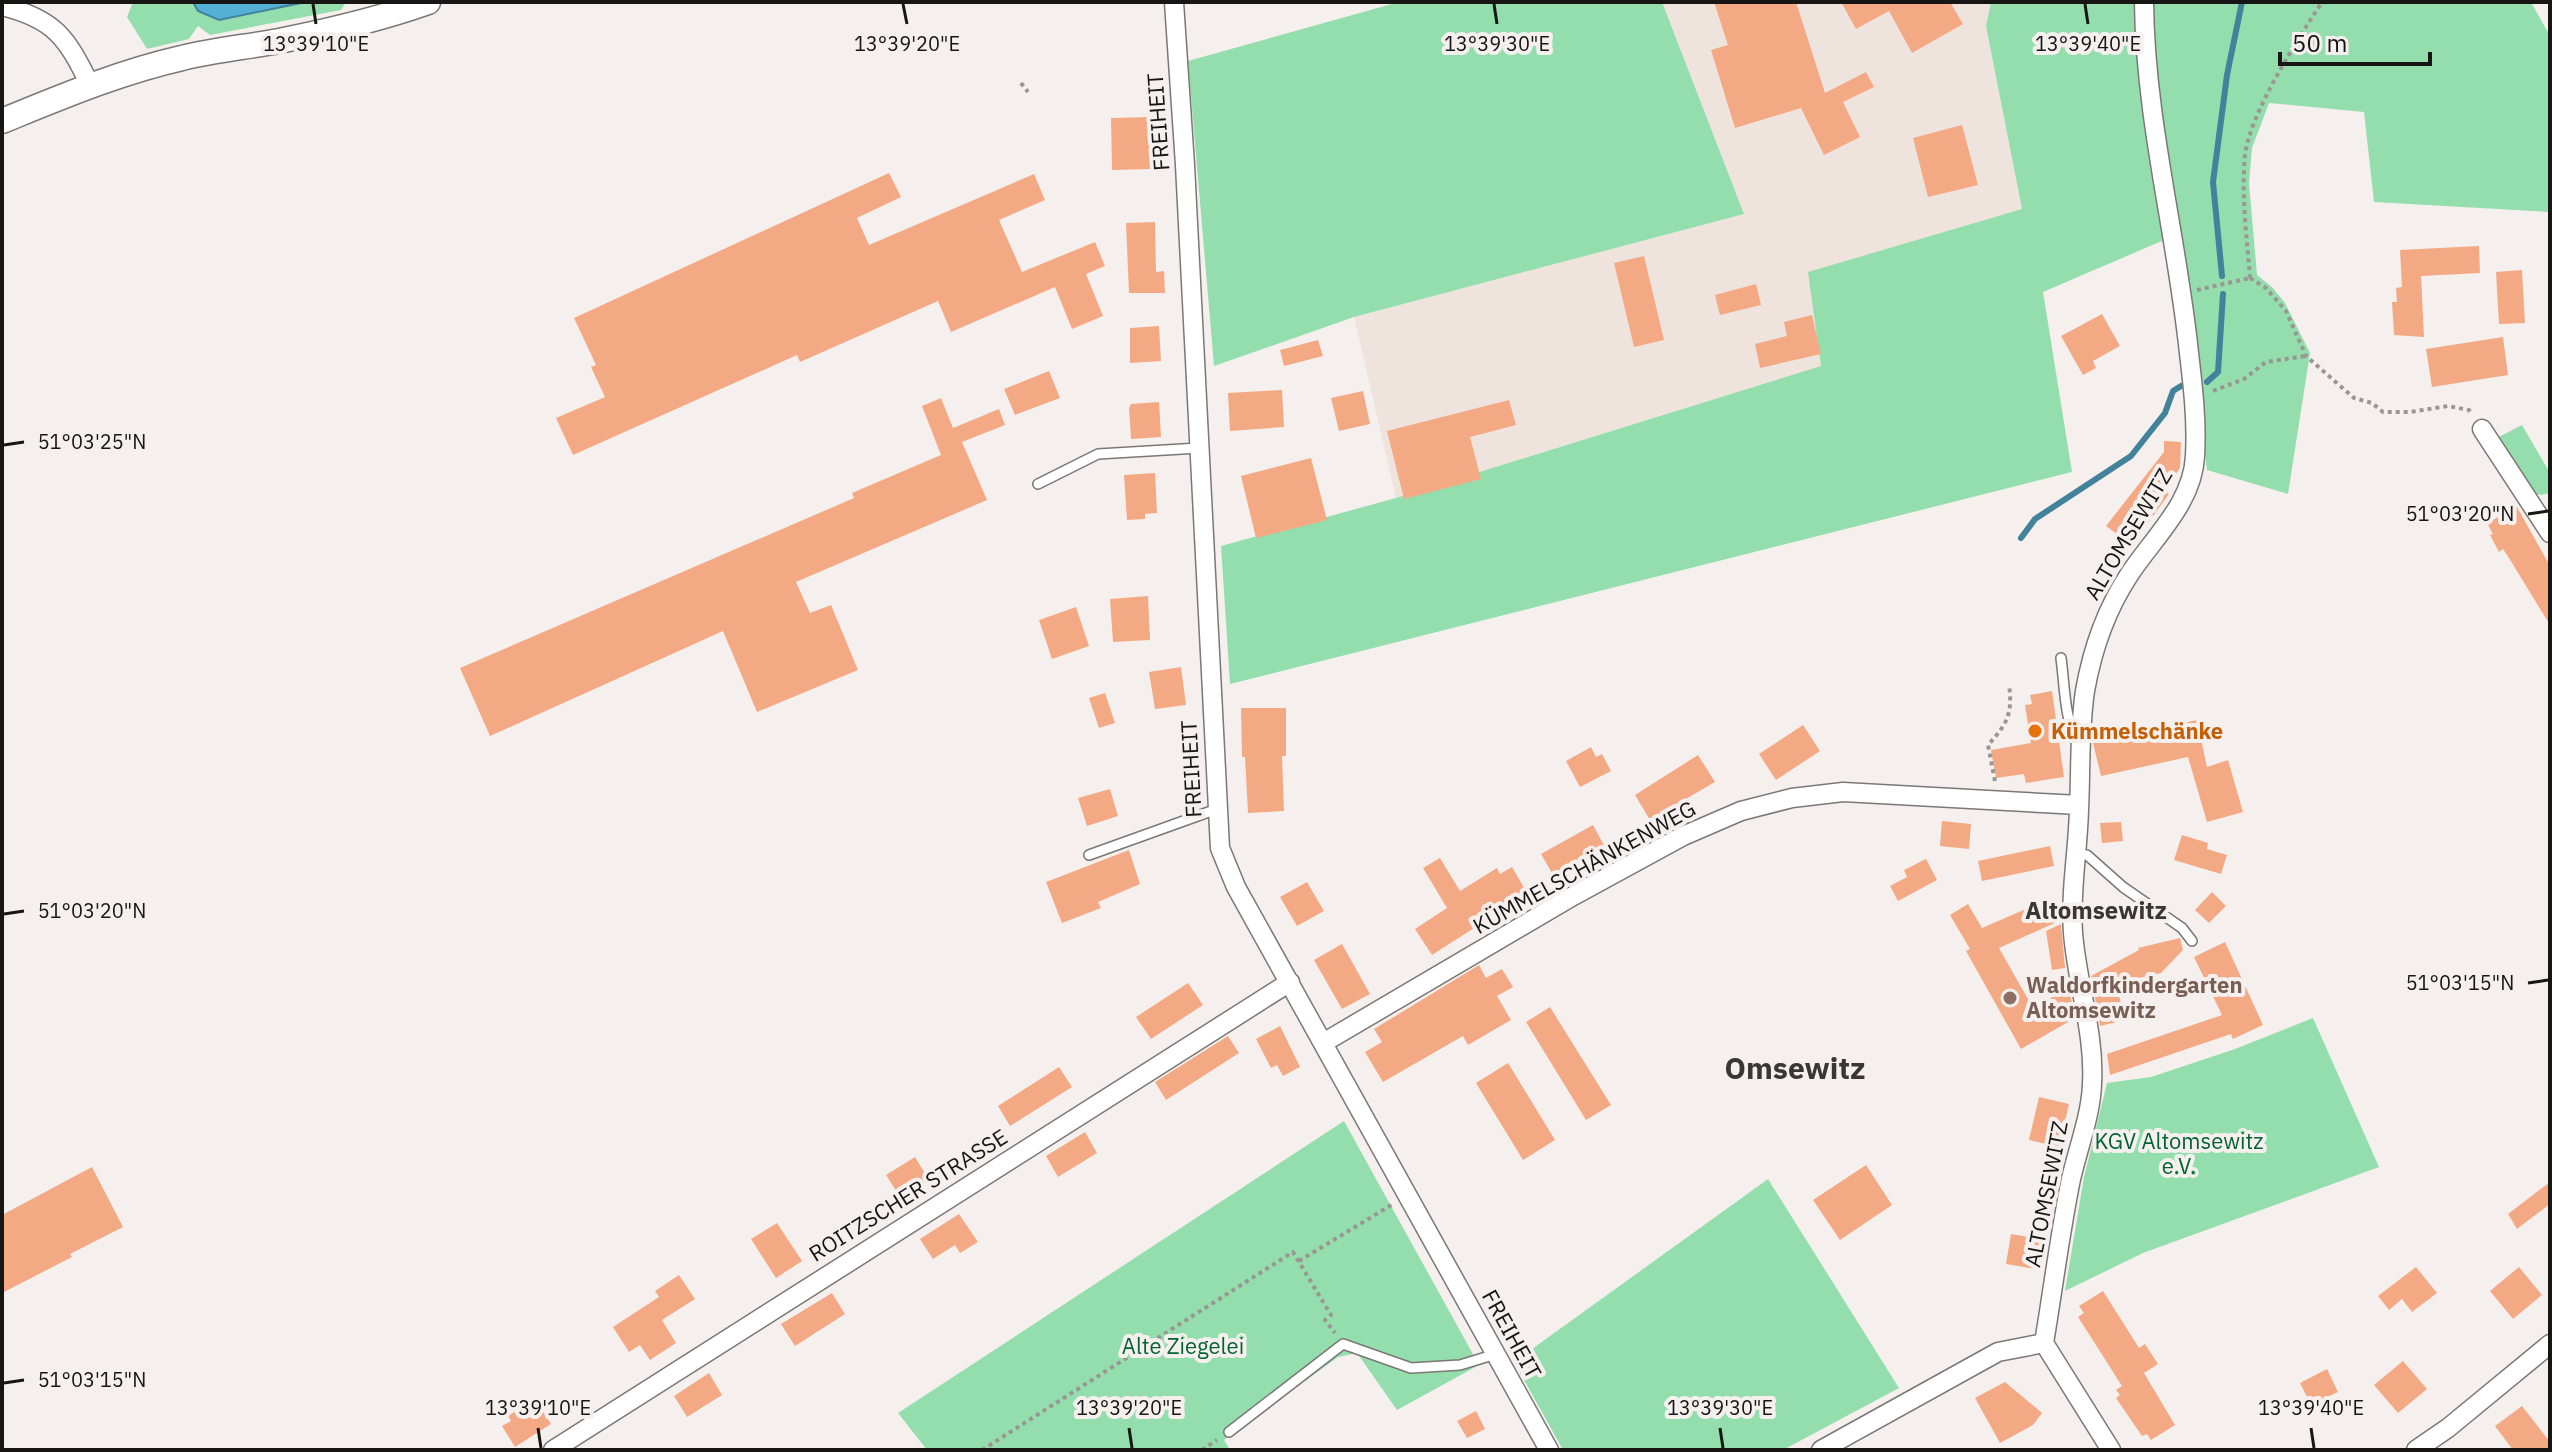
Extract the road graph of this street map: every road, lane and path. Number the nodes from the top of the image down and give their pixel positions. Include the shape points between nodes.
1 (428, 2) edge
2 (1174, 2) edge
3 (2144, 2) edge
4 (2322, 2) edge
5 (2, 6) edge
6 (1021, 83) dead end
7 (90, 85) junction
8 (1028, 92) dead end
9 (2, 121) edge
10 (2250, 278) junction
11 (2183, 293) junction
12 (2306, 356) junction
13 (2195, 398) junction
14 (2482, 429) joint
15 (1199, 448) junction
16 (1038, 484) dead end
17 (2550, 533) edge
18 (2061, 658) dead end
19 (2009, 685) dead end
20 (2078, 747) junction
21 (2004, 781) dead end
22 (2079, 805) junction
23 (1217, 809) junction
24 (1089, 855) dead end
25 (2077, 855) junction
26 (2192, 941) dead end
27 (1290, 982) junction
28 (1323, 1043) junction
29 (1407, 1195) junction
30 (1299, 1261) junction
31 (2044, 1343) junction
32 (1343, 1344) junction
33 (2550, 1344) edge
34 (1496, 1354) junction
35 (1229, 1432) dead end
36 (553, 1450) edge
37 (982, 1450) edge
38 (1549, 1450) edge
39 (1821, 1450) edge
40 (2111, 1450) edge
41 (2416, 1450) edge

1 - 7 street via 357,23 183,57
2 - 15 street, FREIHEIT
3 - 11 street, ALTOMSEWITZ via 2151,96
4 - 10 path via 2257,115 2246,152
5 - 7 street via 54,27
6 - 8 path
7 - 9 street
10 - 11 path
10 - 12 path via 2286,311
11 - 13 street, ALTOMSEWITZ
12 - 13 path via 2266,362 2244,379
12 - 14 path via 2354,398 2383,412 2448,406 2469,410
13 - 20 street, ALTOMSEWITZ via 2192,479 2105,619 2091,661
14 - 17 street
15 - 16 lane via 1098,454
15 - 23 street, FREIHEIT
18 - 20 lane via 2063,694
19 - 21 path via 2006,725 1988,745 1994,782
20 - 22 street, ALTOMSEWITZ
22 - 25 street, ALTOMSEWITZ
22 - 28 street, KÜMMELSCHÄNKENWEG via 1843,792 1741,811 1573,896
23 - 24 lane
23 - 27 street, FREIHEIT via 1225,864
25 - 26 lane via 2087,855
25 - 31 street, ALTOMSEWITZ via 2073,931 2087,1010 2092,1087
27 - 28 street, FREIHEIT
27 - 36 street, ROITZSCHER STRASSE
28 - 29 street, FREIHEIT
29 - 30 path
29 - 34 street, FREIHEIT
30 - 32 path via 1331,1315 1325,1320
30 - 37 path via 1293,1252
31 - 39 street via 1998,1352
31 - 40 street
32 - 34 lane via 1411,1368 1460,1365
32 - 35 lane
33 - 41 street
34 - 38 street, FREIHEIT

